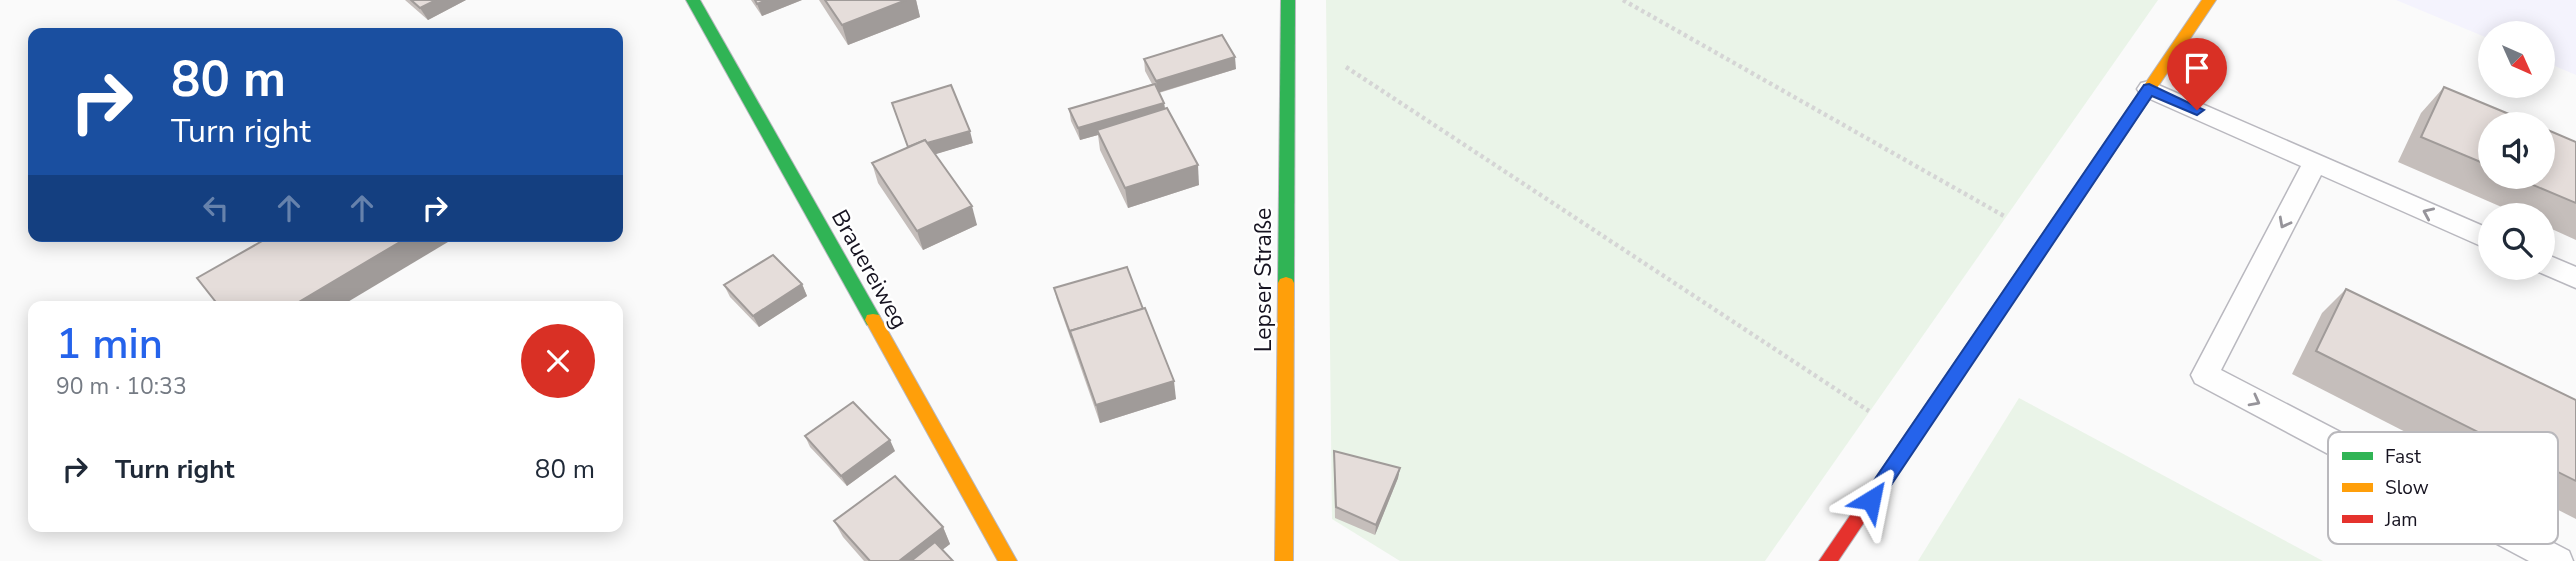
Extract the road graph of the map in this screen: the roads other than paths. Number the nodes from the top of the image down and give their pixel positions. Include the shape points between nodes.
1 (693, 0) edge
2 (1288, 0) edge
3 (2209, 0) edge
4 (2149, 89) junction
5 (2315, 163) junction
6 (2478, 235) edge
7 (2555, 268) edge
8 (2576, 278) edge
9 (2328, 440) edge
10 (2526, 544) edge
11 (1008, 561) edge
12 (1284, 561) edge
13 (1828, 561) edge
14 (2558, 561) edge

1 - 11 street, Brauereiweg
2 - 12 street, Lepser Straße
3 - 4 street
4 - 5 lane
4 - 13 street
6 -> 5 lane
5 -> 9 lane via 2205,375
7 - 8 lane
10 -> 14 lane

